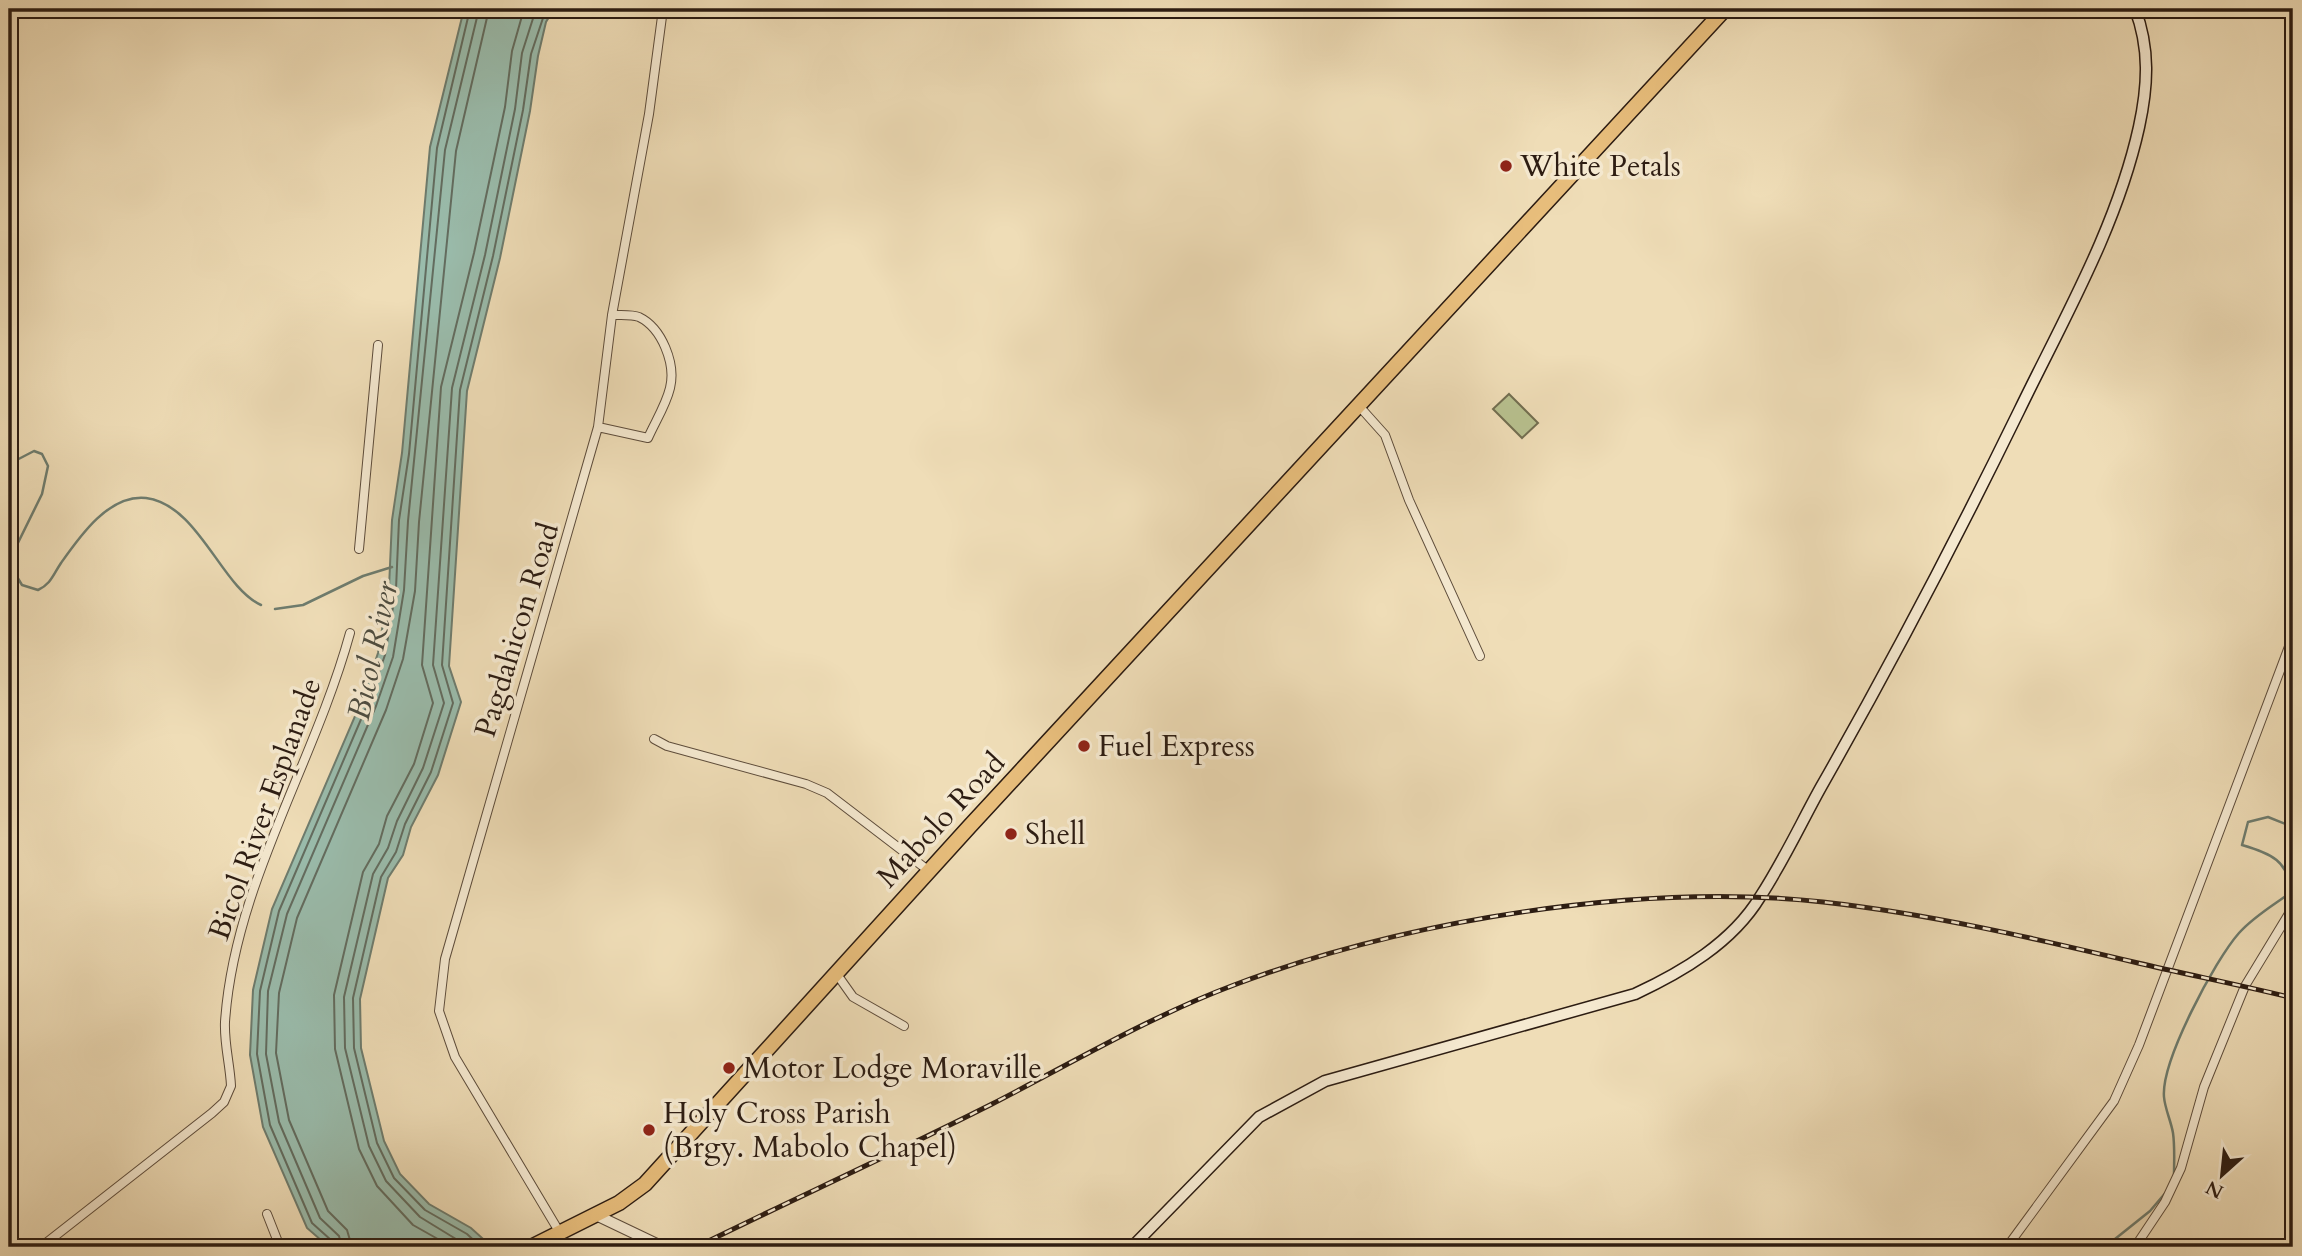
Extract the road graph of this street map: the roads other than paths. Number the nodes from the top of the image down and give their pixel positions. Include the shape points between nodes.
1 (663, 9) edge
2 (1725, 9) edge
3 (2135, 9) edge
4 (612, 315) junction
5 (378, 345) dead end
6 (1363, 402) junction
7 (598, 427) junction
8 (359, 549) dead end
9 (350, 634) dead end
10 (2293, 636) edge
11 (1480, 656) dead end
12 (654, 739) dead end
13 (929, 871) junction
14 (2293, 907) edge
15 (836, 973) junction
16 (904, 1026) dead end
17 (267, 1214) dead end
18 (596, 1215) junction
19 (560, 1233) junction
20 (41, 1247) edge
21 (280, 1247) edge
22 (531, 1247) edge
23 (663, 1247) edge
24 (1132, 1247) edge
25 (2007, 1247) edge
26 (2135, 1247) edge

1 - 4 street, Pagdahicon Road
2 - 6 highway, Mabolo Road
3 - 24 main road via 2148,55 2143,107 2131,158 2092,262 1871,700 1760,898 1703,956 1635,994 1325,1081 1259,1117
4 - 7 street, Pagdahicon Road
4 - 7 street via 638,316 652,327 665,346 670,387 648,438
5 - 8 street
6 - 11 street via 1385,435 1409,500
6 - 13 highway, Mabolo Road
7 - 19 street, Pagdahicon Road via 445,958 439,1012 455,1057
9 - 20 street, Bicol River Esplanade via 240,934 225,1024 229,1095
10 - 25 street via 2114,1101
12 - 13 street via 827,793
13 - 15 highway, Mabolo Road
14 - 26 street via 2245,986 2204,1087 2181,1168
15 - 16 street via 853,997
15 - 18 highway, Mabolo Road via 645,1184
17 - 21 street
18 - 19 highway, Mabolo Road
18 - 23 street
19 - 22 highway, Mabolo Road

